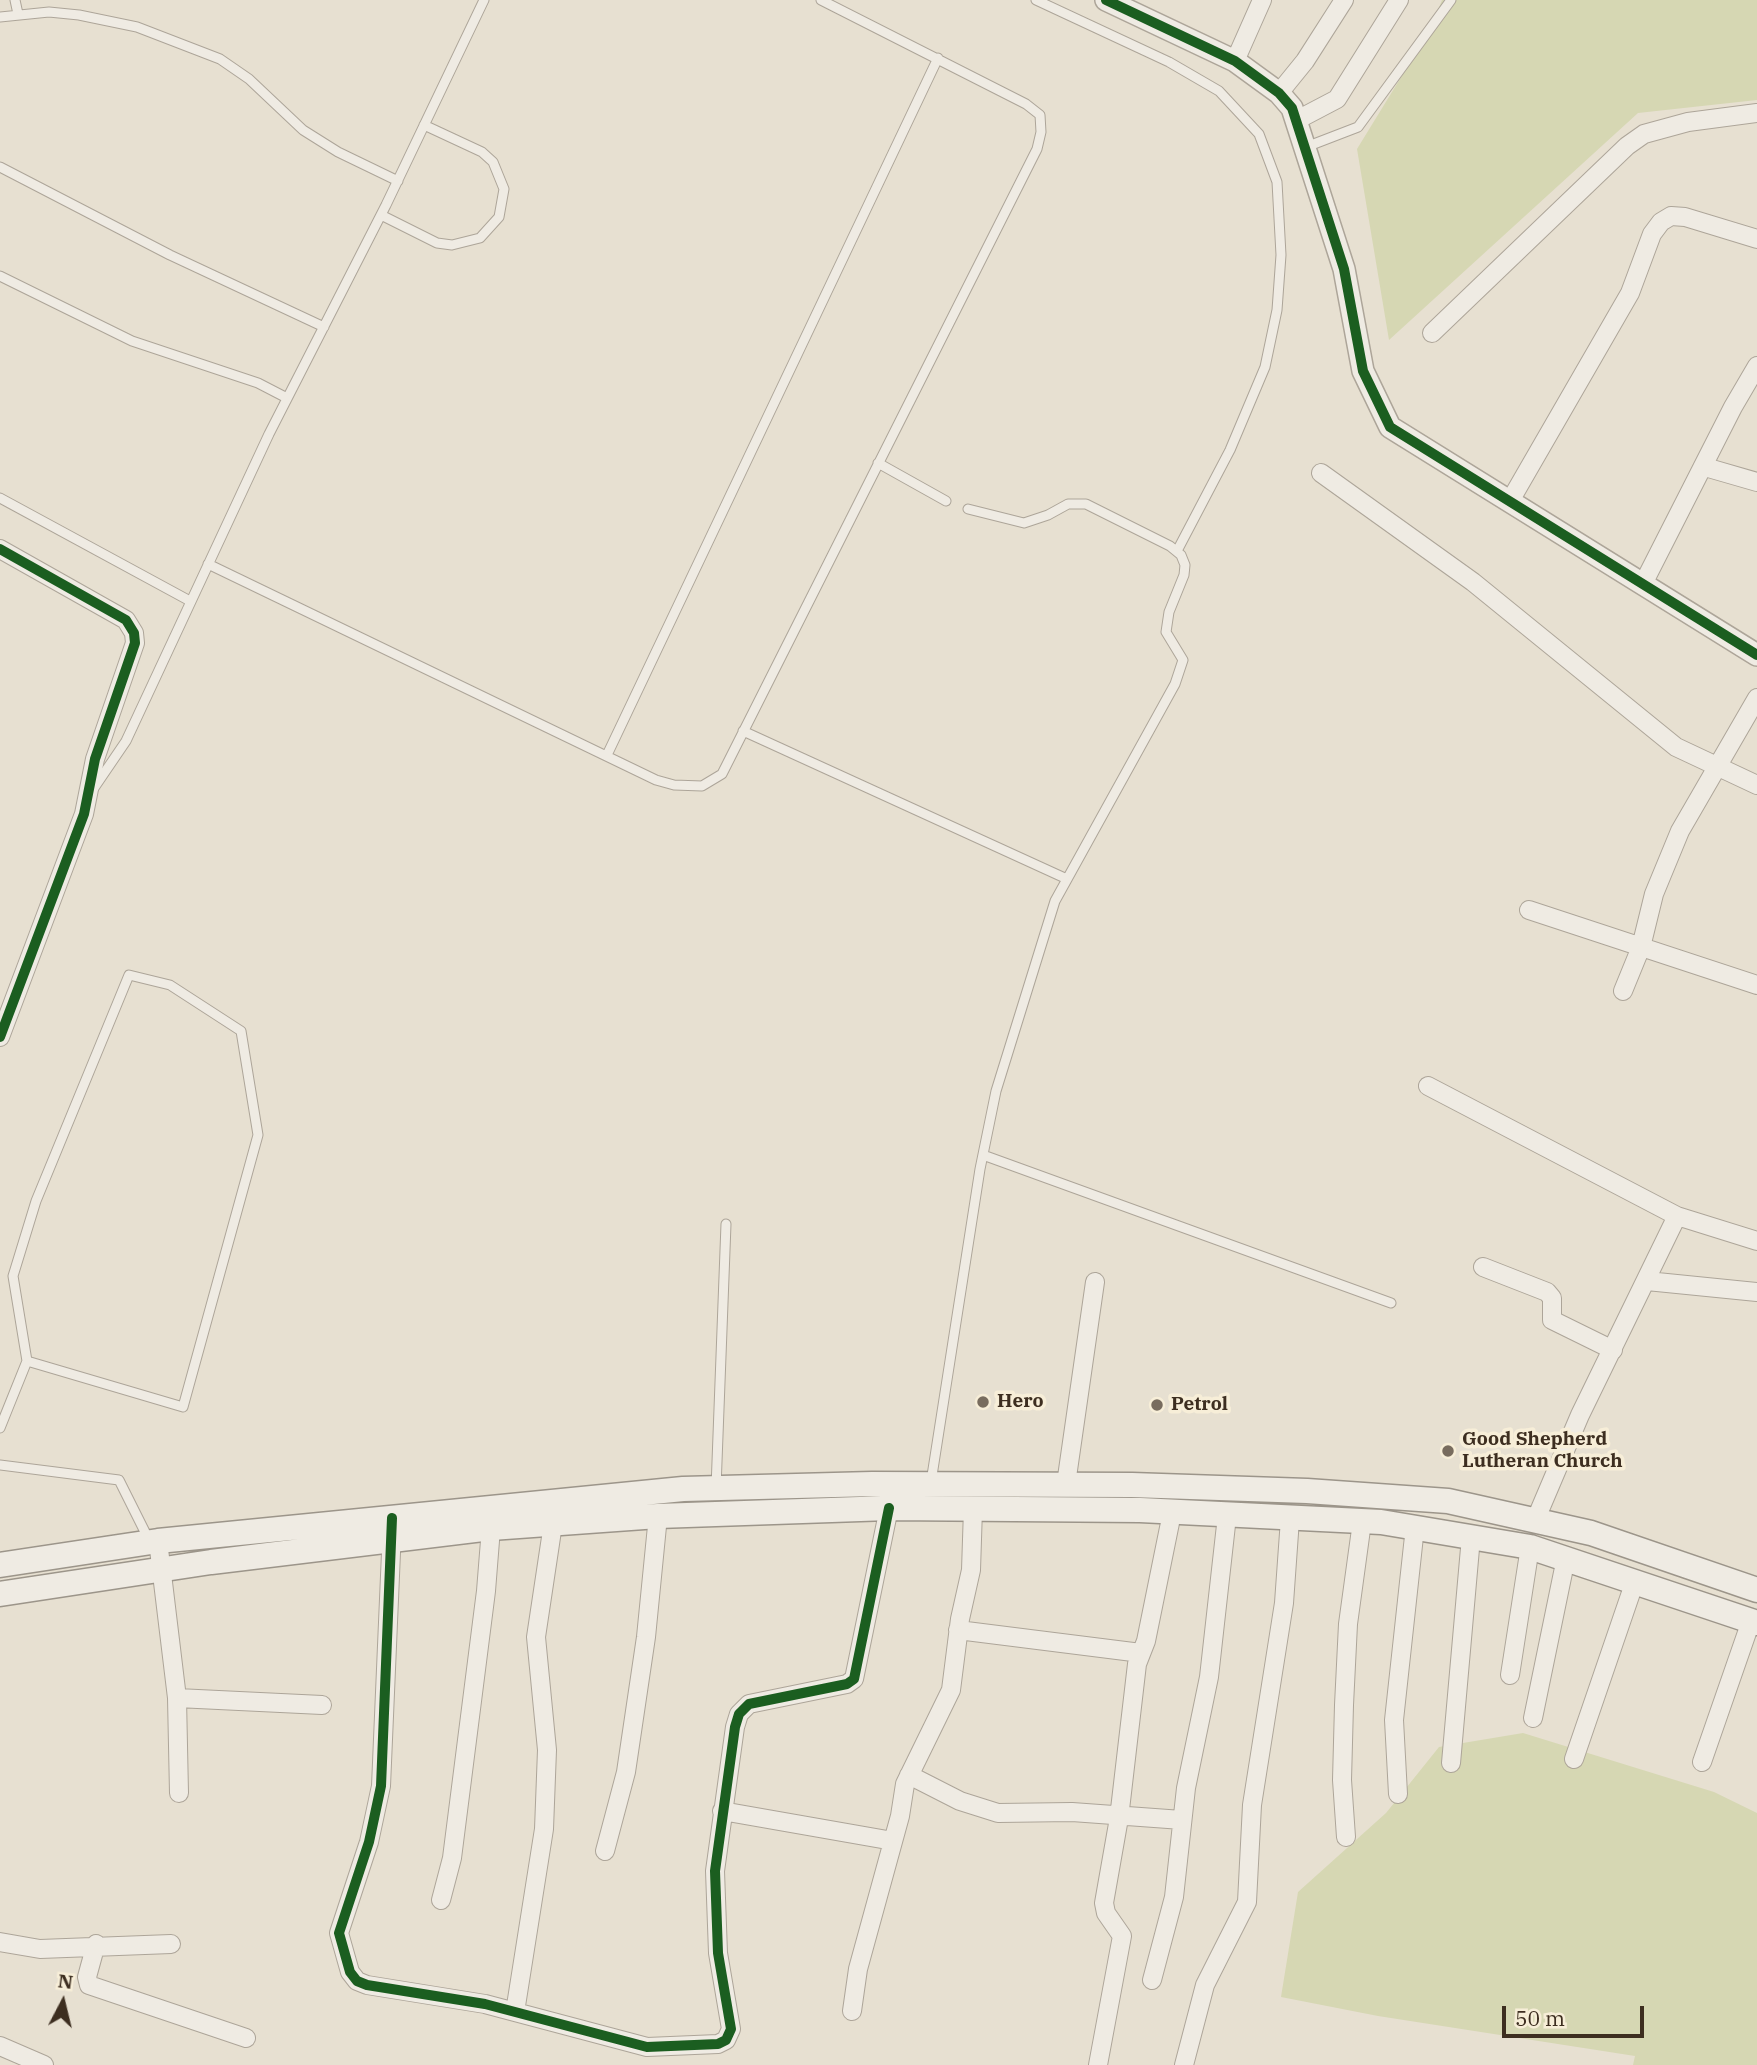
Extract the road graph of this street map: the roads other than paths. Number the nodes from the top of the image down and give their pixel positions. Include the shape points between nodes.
1 (15, 0) edge
2 (484, 0) edge
3 (821, 0) edge
4 (1036, 0) edge
5 (1106, 0) edge
6 (1262, 0) edge
7 (1345, 0) edge
8 (1399, 0) edge
9 (1451, 0) edge
10 (18, 14) junction
11 (0, 17) edge
12 (939, 58) junction
13 (1235, 61) junction
14 (1279, 93) junction
15 (1757, 113) edge
16 (1297, 120) junction
17 (424, 125) junction
18 (1306, 147) junction
19 (0, 167) edge
20 (398, 181) junction
21 (381, 215) junction
22 (1757, 239) edge
23 (0, 276) edge
24 (324, 327) junction
25 (1432, 333) dead end
26 (1757, 366) edge
27 (287, 398) junction
28 (878, 463) junction
29 (1705, 467) junction
30 (1321, 474) dead end
31 (1757, 482) edge
32 (0, 498) edge
33 (946, 501) dead end
34 (1510, 501) junction
35 (968, 509) dead end
36 (0, 549) edge
37 (1177, 551) junction
38 (208, 564) junction
39 (1643, 584) junction
40 (190, 601) junction
41 (1757, 655) edge
42 (1757, 698) edge
43 (743, 731) junction
44 (607, 755) junction
45 (1716, 765) junction
46 (1757, 785) edge
47 (87, 800) junction
48 (1067, 879) junction
49 (1529, 909) dead end
50 (1641, 947) junction
51 (1757, 985) edge
52 (1623, 990) dead end
53 (0, 1037) edge
54 (1428, 1086) dead end
55 (983, 1155) junction
56 (1677, 1216) junction
57 (726, 1224) dead end
58 (1757, 1241) edge
59 (1483, 1267) dead end
60 (1647, 1281) junction
61 (1095, 1282) dead end
62 (1757, 1293) edge
63 (1391, 1303) dead end
64 (1613, 1350) junction
65 (27, 1361) junction
66 (0, 1428) edge
67 (0, 1465) edge
68 (930, 1484) junction
69 (973, 1484) junction
70 (1066, 1484) junction
71 (1227, 1488) junction
72 (716, 1489) junction
73 (616, 1508) junction
74 (889, 1508) junction
75 (973, 1509) junction
76 (1172, 1513) junction
77 (658, 1516) junction
78 (1227, 1516) junction
79 (1290, 1518) junction
80 (1535, 1521) junction
81 (1362, 1522) junction
82 (553, 1524) junction
83 (491, 1528) junction
84 (1415, 1528) junction
85 (392, 1529) junction
86 (210, 1536) junction
87 (1471, 1537) junction
88 (149, 1542) junction
89 (1530, 1547) junction
90 (1566, 1558) junction
91 (211, 1562) junction
92 (0, 1565) edge
93 (154, 1570) junction
94 (1635, 1581) junction
95 (1757, 1590) edge
96 (0, 1594) edge
97 (1754, 1622) edge
98 (958, 1630) junction
99 (1141, 1653) junction
100 (1510, 1675) dead end
101 (177, 1698) junction
102 (322, 1705) dead end
103 (1533, 1717) dead end
104 (1574, 1759) dead end
105 (1702, 1762) dead end
106 (1451, 1763) dead end
107 (909, 1775) junction
108 (179, 1793) dead end
109 (1398, 1794) dead end
110 (722, 1811) junction
111 (1119, 1818) junction
112 (1182, 1820) junction
113 (1346, 1838) dead end
114 (893, 1841) junction
115 (605, 1851) dead end
116 (441, 1900) dead end
117 (0, 1942) edge
118 (96, 1944) junction
119 (171, 1944) dead end
120 (1152, 1980) dead end
121 (852, 2011) dead end
122 (515, 2012) junction
123 (246, 2038) dead end
124 (0, 2046) edge
125 (44, 2065) edge
126 (1098, 2065) edge
127 (1184, 2065) edge

1 - 10 lane
2 - 17 lane
3 - 12 lane
4 - 37 lane via 1169,62 1219,91 1259,134 1277,182 1281,255 1277,310 1265,367 1230,450
5 - 13 street
6 - 13 street
7 - 14 street
8 - 16 street via 1337,99
9 - 18 lane via 1358,127
10 - 11 lane
10 - 20 lane via 79,15 137,27 220,59 249,79 303,130
12 - 28 lane via 1026,104 1040,115 1041,132 1037,149
12 - 44 lane
13 - 14 street
14 - 16 street
15 - 25 street via 1675,124 1644,134
16 - 18 street
17 - 20 lane
17 - 21 lane via 482,152 493,162 504,188 499,217 480,238 452,245 437,243
18 - 34 street via 1343,269 1363,371 1390,427
19 - 24 lane via 170,255
20 - 21 lane
21 - 24 lane
22 - 34 street via 1685,217 1671,216 1661,222 1630,293
23 - 27 lane via 132,341 258,383
24 - 27 lane
26 - 29 street
27 - 38 lane
28 - 33 lane
28 - 43 lane
29 - 31 street
29 - 39 street
30 - 45 street via 1473,582 1648,727 1676,747
32 - 40 lane
34 - 39 street
35 - 37 lane via 1024,523 1068,504 1086,503
36 - 47 street via 126,620 134,633 135,643 95,759
37 - 48 lane via 1185,565 1184,575 1166,632 1183,660 1180,673
38 - 40 lane
38 - 44 lane
39 - 41 street
40 - 47 lane via 126,741
42 - 45 street
43 - 44 lane via 722,774 702,786 656,780
43 - 48 lane
45 - 46 street
45 - 50 street via 1680,831 1654,894
47 - 53 street
48 - 55 lane via 1055,901 996,1091
49 - 50 street
50 - 51 street
50 - 52 street
54 - 56 street
55 - 63 lane
55 - 68 lane
56 - 58 street
56 - 60 street
57 - 72 lane
59 - 64 street via 1547,1292 1552,1298 1552,1320
60 - 62 street
60 - 64 street
61 - 70 street
64 - 80 street
65 - 65 lane via 183,1407 258,1135 241,1031 170,985 129,975 36,1201 13,1276
65 - 66 lane
67 - 88 lane via 119,1480
68 - 69 main road
68 - 72 main road
69 - 70 main road
69 - 75 street
70 - 71 main road
71 - 78 street
71 - 80 main road via 1448,1501
72 - 73 main road
73 - 77 main road
73 - 82 main road
73 - 85 main road
74 - 75 main road
74 - 77 main road
74 - 110 street via 854,1679 749,1704 734,1727
75 - 76 main road
75 - 98 street via 971,1570
76 - 78 main road
76 - 99 street
77 - 115 street via 626,1772
78 - 79 main road
78 - 112 street via 1209,1677
79 - 81 main road
79 - 127 street via 1284,1603 1252,1805 1247,1902 1205,1985
80 - 95 main road via 1591,1533
81 - 84 main road
81 - 113 street via 1343,1705
82 - 83 main road
82 - 122 street via 536,1637 547,1750 544,1829
83 - 85 main road
83 - 116 street via 456,1830
84 - 87 main road
84 - 109 street via 1394,1720
85 - 86 main road
85 - 91 main road
85 - 122 street via 381,1786 369,1842 339,1933 340,1944 350,1972 367,1985
86 - 88 main road
86 - 91 street
87 - 89 main road
87 - 106 street
88 - 92 main road
88 - 93 street
89 - 90 main road
89 - 100 street
90 - 94 main road
90 - 103 street
91 - 93 main road
93 - 96 main road
93 - 101 street
94 - 97 main road
94 - 104 street
97 - 105 street
98 - 99 street
98 - 107 street via 951,1690
99 - 111 street
101 - 102 street
101 - 108 street
107 - 111 street via 960,1801 998,1813 1072,1812
107 - 114 street
110 - 114 street
110 - 122 street via 715,1871 718,1953 732,2029 726,2040 647,2047
111 - 112 street
111 - 126 street via 1104,1903 1122,1936 1121,1948
112 - 120 street via 1174,1897
114 - 121 street via 858,1969
117 - 118 street via 40,1949
118 - 119 street
118 - 123 street via 89,1985
124 - 125 street

